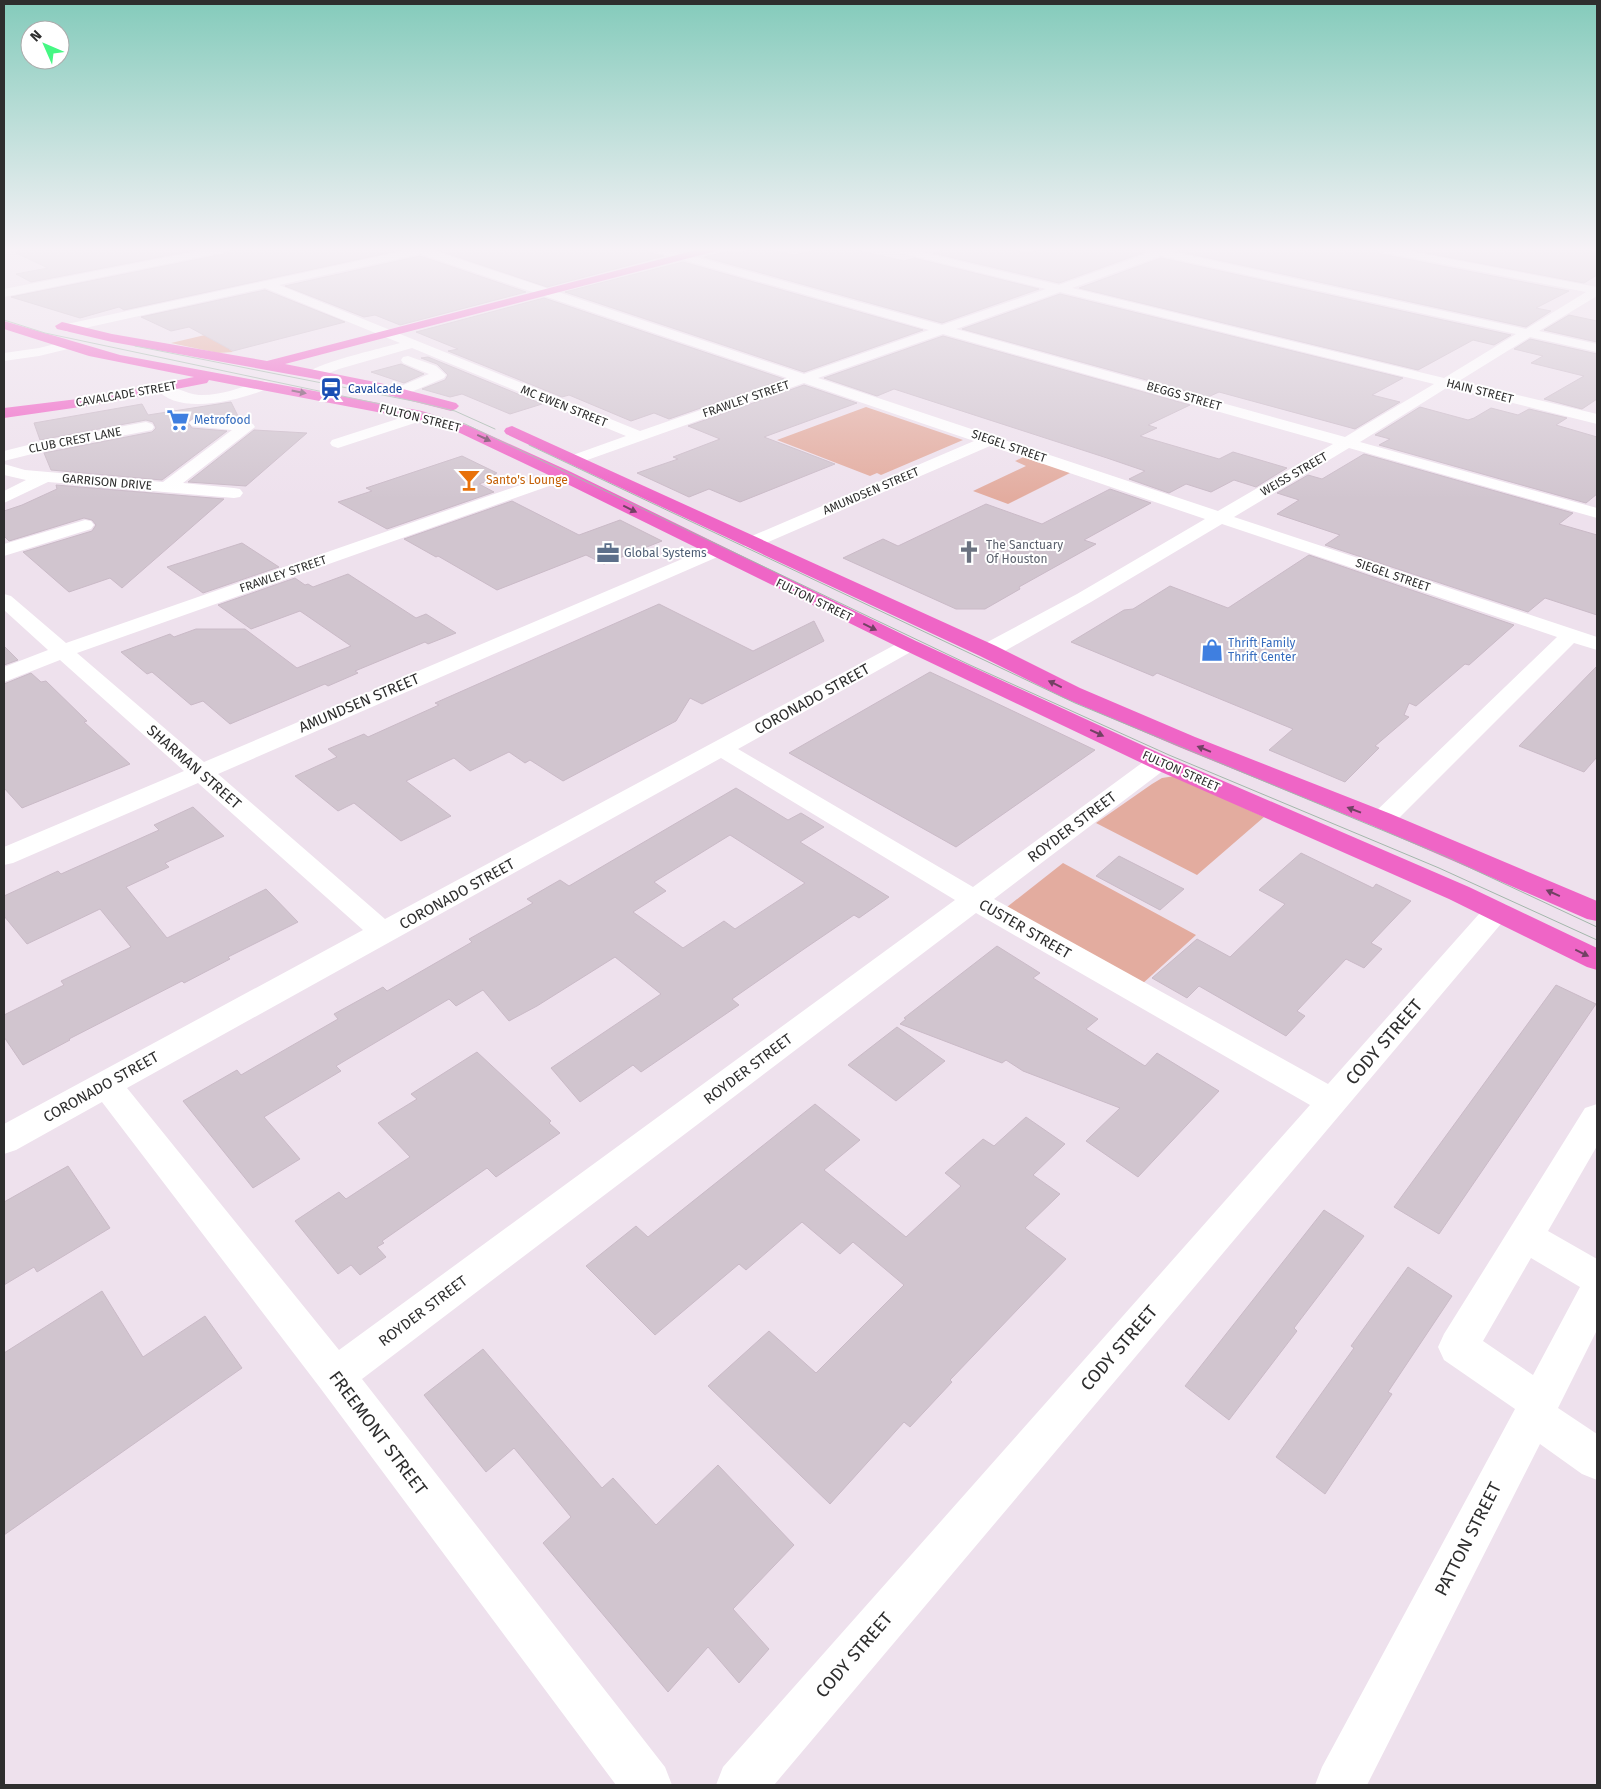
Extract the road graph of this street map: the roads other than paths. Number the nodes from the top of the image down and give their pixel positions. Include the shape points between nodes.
1 (28, 332) edge
2 (90, 332) edge
3 (342, 332) edge
4 (384, 332) edge
5 (393, 332) edge
6 (667, 332) edge
7 (935, 332) edge
8 (957, 332) edge
9 (1242, 332) edge
10 (1528, 333) joint
11 (387, 334) junction
12 (412, 344) junction
13 (67, 345) junction
14 (4, 346) edge
15 (285, 346) dead end
16 (1597, 348) edge
17 (385, 351) junction
18 (24, 354) junction
19 (4, 356) edge
20 (263, 358) junction
21 (227, 359) junction
22 (469, 367) junction
23 (184, 371) junction
24 (314, 374) junction
25 (439, 375) junction
26 (142, 377) dead end
27 (217, 377) junction
28 (805, 378) junction
29 (1445, 382) junction
30 (264, 385) junction
31 (91, 387) dead end
32 (163, 388) junction
33 (399, 392) junction
34 (4, 401) edge
35 (4, 412) edge
36 (422, 416) junction
37 (1597, 420) edge
38 (197, 423) dead end
39 (146, 427) dead end
40 (639, 436) junction
41 (990, 440) junction
42 (338, 442) dead end
43 (1348, 442) junction
44 (4, 456) edge
45 (569, 467) junction
46 (4, 469) edge
47 (45, 478) junction
48 (167, 487) junction
49 (234, 493) dead end
50 (4, 498) edge
51 (1597, 513) edge
52 (1220, 517) junction
53 (85, 525) dead end
54 (752, 543) junction
55 (4, 550) edge
56 (715, 551) junction
57 (4, 600) edge
58 (1571, 635) junction
59 (1597, 644) edge
60 (909, 645) junction
61 (62, 651) junction
62 (988, 651) junction
63 (4, 675) edge
64 (722, 749) junction
65 (1159, 762) junction
66 (200, 772) junction
67 (1382, 820) junction
68 (4, 857) edge
69 (975, 900) junction
70 (1497, 912) junction
71 (1597, 912) edge
72 (384, 933) junction
73 (1597, 960) edge
74 (106, 1084) junction
75 (1332, 1102) junction
76 (1597, 1117) edge
77 (4, 1140) edge
78 (1525, 1236) junction
79 (1597, 1278) edge
80 (1597, 1292) edge
81 (335, 1376) junction
82 (1536, 1408) junction
83 (1597, 1458) edge
84 (647, 1785) edge
85 (742, 1785) edge
86 (1340, 1785) edge

1 - 13 main road, FULTON STREET
2 - 21 main road, FULTON STREET
3 - 15 main road, CAVALCADE STREET
4 - 11 street, MC EWEN STREET
5 - 11 main road, CAVALCADE STREET
6 - 28 street, SIEGEL STREET
7 - 28 street, FRAWLEY STREET
8 - 43 street, BEGGS STREET
9 - 29 street, HAIN STREET
10 - 16 street
10 - 29 street, WEISS STREET
11 - 12 street, MC EWEN STREET
11 - 20 main road, CAVALCADE STREET
12 - 17 street
12 - 22 street, MC EWEN STREET
13 - 18 street
13 - 23 main road, FULTON STREET
14 - 18 street
17 - 24 street
17 - 25 street
18 - 19 street
20 - 21 main road, FULTON STREET
20 - 24 main road, FULTON STREET
20 - 27 main road, CAVALCADE STREET
21 - 23 main road via 222,363
22 - 25 street
22 - 40 street, MC EWEN STREET
23 - 26 main road, CAVALCADE STREET
23 - 27 main road, FULTON STREET
23 - 35 main road
24 - 33 main road, FULTON STREET
25 - 33 street
27 - 30 main road, FULTON STREET
27 - 32 main road, CAVALCADE STREET
28 - 40 street, FRAWLEY STREET
28 - 41 street, SIEGEL STREET
29 - 37 street, HAIN STREET
29 - 43 street, WEISS STREET
30 - 32 street via 249,392 207,398 178,396
30 -> 36 main road, FULTON STREET
31 - 34 main road, CAVALCADE STREET
32 - 35 main road, CAVALCADE STREET via 94,402
33 - 45 main road, FULTON STREET via 471,413
36 - 42 street
36 -> 45 main road, FULTON STREET
38 - 48 street, GARRISON DRIVE via 248,426
39 - 44 street, CLUB CREST LANE via 48,444
40 - 45 street, FRAWLEY STREET
41 - 52 street, SIEGEL STREET
41 - 54 street, AMUNDSEN STREET
43 - 51 street, BEGGS STREET
43 - 52 street, WEISS STREET
45 - 54 main road, FULTON STREET
45 -> 56 main road, FULTON STREET
45 - 61 street, FRAWLEY STREET
46 - 47 street, GARRISON DRIVE
47 - 48 street, GARRISON DRIVE
47 - 50 street
48 - 49 street
52 - 58 street, SIEGEL STREET
52 - 62 street, WEISS STREET
53 - 55 street
54 - 62 main road, FULTON STREET
56 -> 60 main road, FULTON STREET
56 - 66 street, AMUNDSEN STREET
57 - 61 street, SHARMAN STREET
58 - 59 street, SIEGEL STREET
58 - 67 street
60 - 64 street, CORONADO STREET
60 -> 65 main road, FULTON STREET
61 - 63 street, FRAWLEY STREET
61 - 66 street, SHARMAN STREET
67 -> 62 main road, FULTON STREET via 1186,742 1072,693
64 - 69 street, CUSTER STREET
64 - 72 street, CORONADO STREET
65 - 69 street, ROYDER STREET
65 - 70 main road, FULTON STREET via 1356,846
66 - 68 street, AMUNDSEN STREET
66 - 72 street, SHARMAN STREET
71 -> 67 main road, FULTON STREET
69 - 75 street, CUSTER STREET
69 - 81 street, ROYDER STREET
70 -> 73 main road, FULTON STREET
70 - 75 street, CODY STREET
72 - 74 street, CORONADO STREET
74 - 77 street, CORONADO STREET
74 - 81 street, FREEMONT STREET
75 - 85 street, CODY STREET
76 - 78 street
78 - 79 street
78 - 82 street via 1458,1347
80 - 82 street, PATTON STREET
81 - 84 street, FREEMONT STREET
82 - 83 street
82 - 86 street, PATTON STREET

